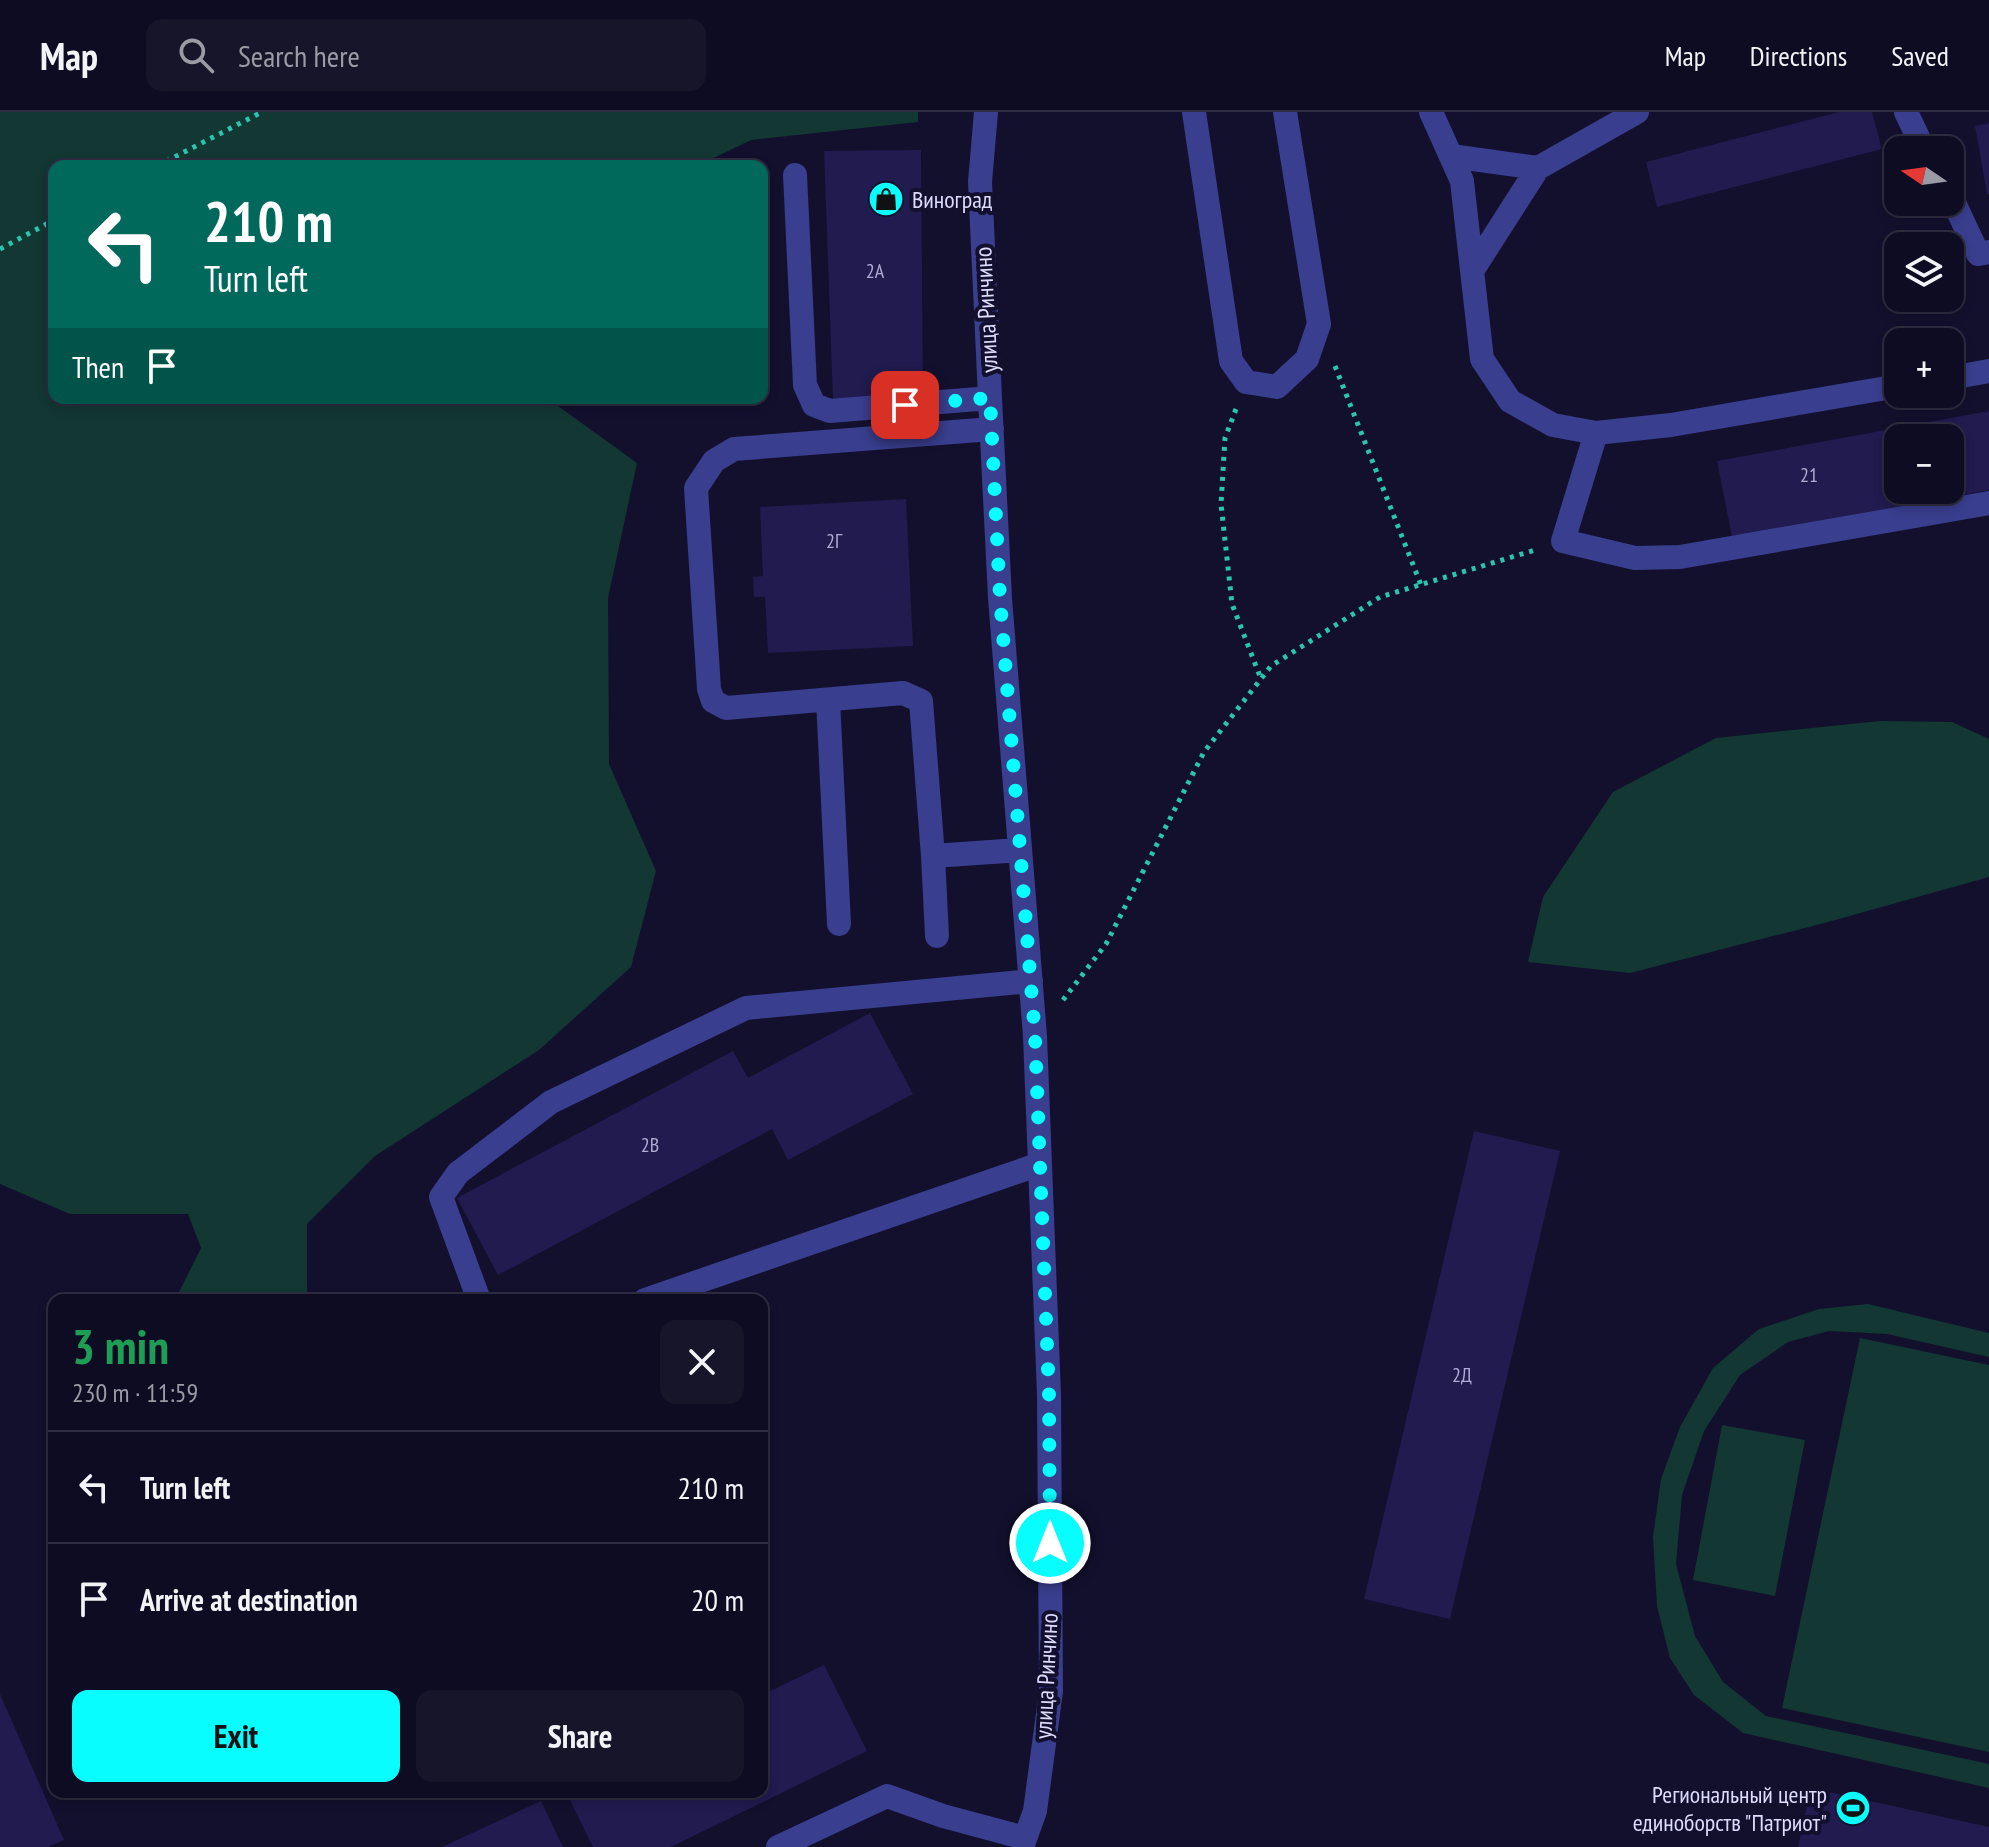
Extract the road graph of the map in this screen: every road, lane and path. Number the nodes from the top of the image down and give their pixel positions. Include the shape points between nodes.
1 (262, 112) edge
2 (986, 112) edge
3 (1194, 112) edge
4 (1285, 112) edge
5 (1431, 112) edge
6 (1637, 112) edge
7 (1906, 112) edge
8 (1917, 136) edge
9 (1451, 156) junction
10 (169, 160) edge
11 (1538, 168) junction
12 (795, 175) dead end
13 (1960, 216) edge
14 (48, 223) edge
15 (0, 249) edge
16 (1989, 252) edge
17 (1472, 271) junction
18 (1319, 324) junction
19 (1989, 371) edge
20 (1964, 375) edge
21 (1246, 382) junction
22 (1884, 388) edge
23 (990, 398) junction
24 (992, 429) junction
25 (1596, 433) junction
26 (1989, 503) edge
27 (1563, 541) junction
28 (1421, 585) junction
29 (1261, 679) junction
30 (828, 700) junction
31 (1020, 850) junction
32 (933, 856) junction
33 (839, 924) dead end
34 (937, 936) dead end
35 (1031, 981) junction
36 (1035, 1036) junction
37 (1040, 1164) junction
38 (477, 1294) edge
39 (662, 1294) edge
40 (1024, 1843) edge
41 (778, 1847) edge

1 - 10 path
2 - 23 street, улица Ринчино via 980,182
3 - 21 street via 1231,361
4 - 18 street
5 - 9 street
6 - 11 street
7 - 8 street
9 - 11 street
9 - 17 street via 1462,181
11 - 17 street
12 - 23 street via 805,385 814,405 830,411
13 - 16 street via 1978,254
14 - 15 path
17 - 25 street via 1482,359 1510,401 1553,425
18 - 21 street via 1307,359 1277,387
18 - 28 path
19 - 20 street
21 - 29 path via 1225,438 1221,504 1232,604
22 - 25 street
23 - 24 street, улица Ринчино
24 - 30 street via 734,449 714,461 696,488 713,701 726,708
24 - 31 street, улица Ринчино
25 - 27 street
26 - 27 street via 1680,557 1635,558
27 - 28 path
28 - 29 path via 1380,597 1271,666
29 - 36 path via 1204,752 1106,944
30 - 32 street via 903,693 921,701
30 - 33 street
31 - 32 street
31 - 35 street, улица Ринчино
32 - 34 street
35 - 36 street, улица Ринчино
35 - 38 street via 746,1008 551,1102 458,1173 441,1197
36 - 37 street, улица Ринчино
37 - 39 street
37 - 40 street, улица Ринчино via 1049,1395 1051,1691 1035,1811
40 - 41 street via 887,1796

